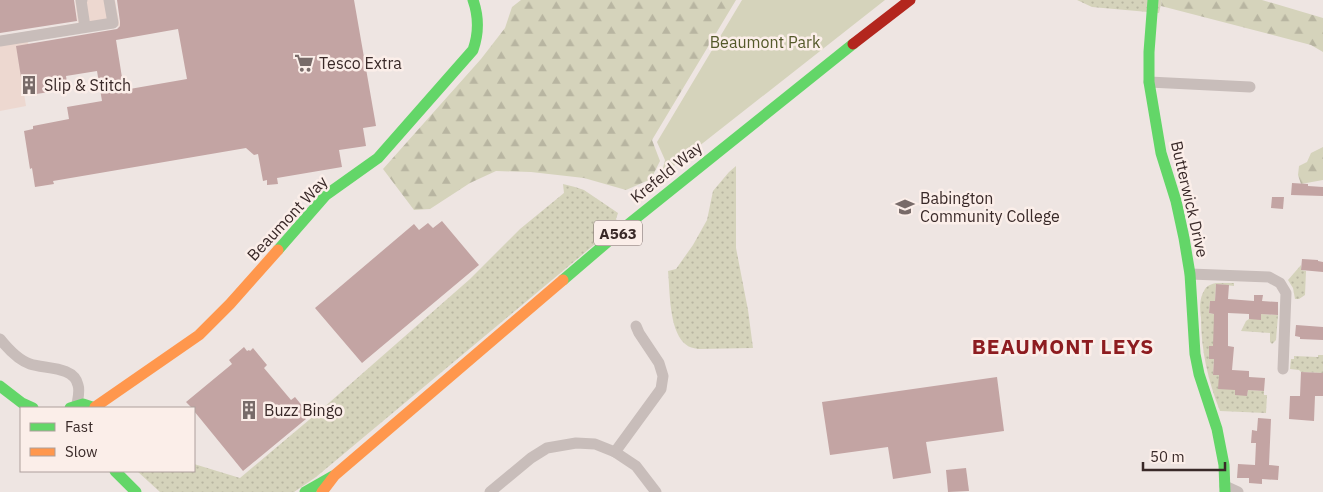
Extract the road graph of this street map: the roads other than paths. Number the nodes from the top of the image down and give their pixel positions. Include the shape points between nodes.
1 (82, 0) edge
2 (109, 0) edge
3 (473, 0) edge
4 (910, 0) edge
5 (1154, 0) edge
6 (85, 27) junction
7 (0, 41) edge
8 (1149, 82) junction
9 (1250, 87) dead end
10 (1190, 274) junction
11 (636, 326) dead end
12 (0, 339) edge
13 (1283, 369) dead end
14 (1, 390) edge
15 (74, 406) edge
16 (31, 407) edge
17 (92, 407) edge
18 (96, 407) edge
19 (615, 452) junction
20 (117, 472) edge
21 (335, 475) junction
22 (1225, 489) edge
23 (136, 492) edge
24 (304, 492) edge
25 (322, 492) edge
26 (490, 492) edge
27 (656, 492) edge
28 (1238, 492) edge

1 - 6 street
2 - 6 street via 113,23
3 - 18 main road, Beaumont Way via 478,29 473,50 378,158 326,195 199,335
4 - 21 main road, Krefeld Way / A563 via 625,227
5 - 8 main road, Butterwick Drive via 1148,52
6 - 7 street
8 - 9 street
8 - 10 main road, Butterwick Drive via 1161,153 1176,201
10 - 13 street via 1269,277 1280,283 1286,293
10 - 22 main road, Butterwick Drive via 1195,354 1217,429
11 - 19 street via 659,363 663,376 661,390
12 - 15 street via 10,351 30,364 71,374 79,386
14 - 16 main road
15 - 17 main road via 84,404
19 - 26 street via 595,444 576,443 547,448
19 - 27 street via 636,466
20 - 23 main road
21 - 24 main road, Krefeld Way / A563
21 - 25 main road, Krefeld Way / A563
22 - 28 street

